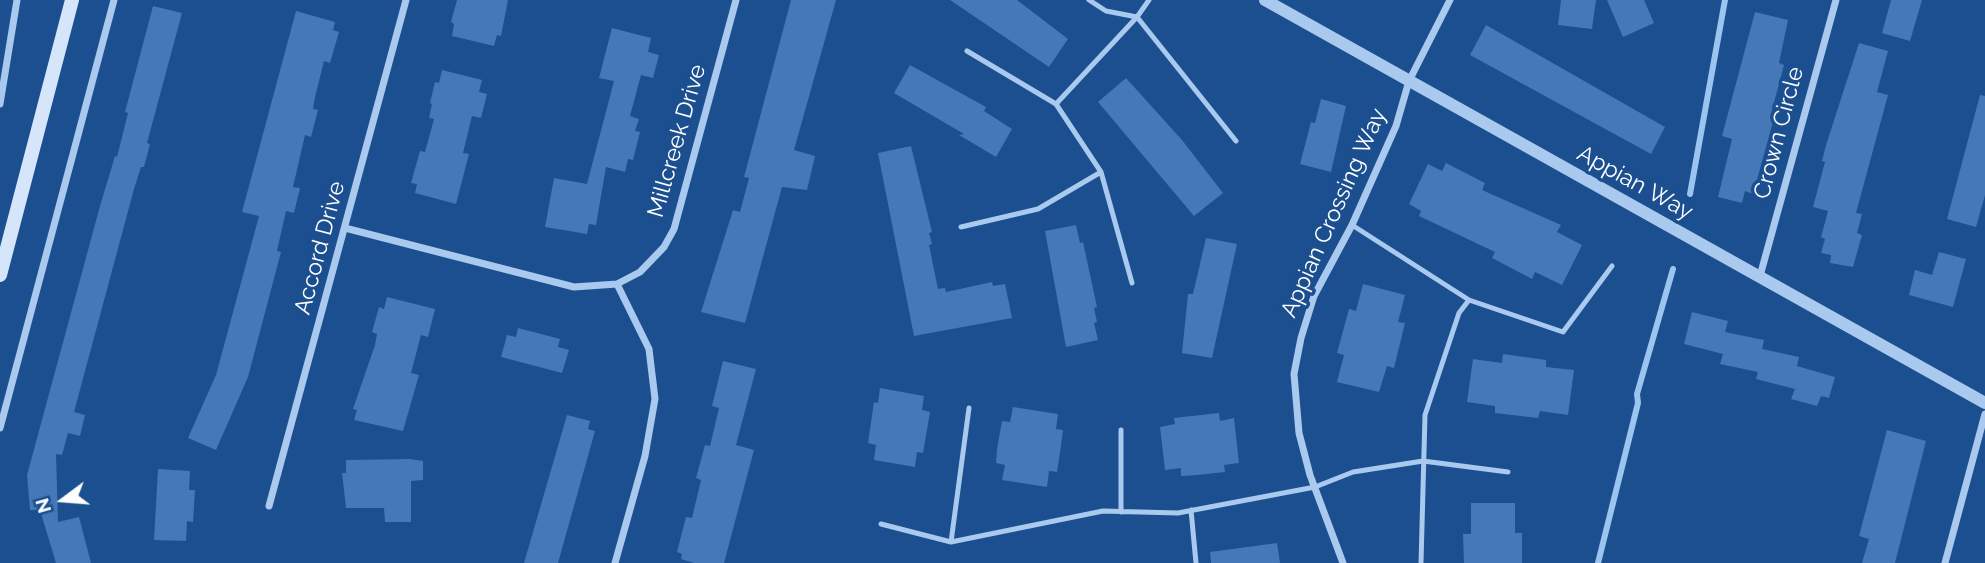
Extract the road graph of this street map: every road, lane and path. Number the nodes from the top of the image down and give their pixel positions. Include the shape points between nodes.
1 (17, 0) edge
2 (72, 0) edge
3 (114, 0) edge
4 (406, 0) edge
5 (736, 0) edge
6 (1089, 0) edge
7 (1149, 0) edge
8 (1265, 0) edge
9 (1450, 0) edge
10 (1836, 0) edge
11 (1137, 17) junction
12 (967, 51) dead end
13 (1409, 81) junction
14 (0, 104) edge
15 (1056, 104) junction
16 (1236, 141) dead end
17 (1101, 172) junction
18 (1352, 225) junction
19 (961, 227) dead end
20 (345, 228) junction
21 (1612, 265) dead end
22 (0, 275) edge
23 (1760, 276) junction
24 (617, 284) junction
25 (1132, 284) dead end
26 (1469, 300) junction
27 (1985, 403) edge
28 (969, 408) dead end
29 (1985, 414) edge
30 (0, 428) edge
31 (1121, 430) dead end
32 (1423, 461) junction
33 (1508, 472) dead end
34 (1315, 487) junction
35 (269, 506) dead end
36 (1191, 510) junction
37 (1121, 512) junction
38 (881, 524) dead end
39 (951, 542) junction
40 (615, 563) edge
41 (1196, 563) edge
42 (1343, 563) edge
43 (1421, 563) edge
44 (1945, 563) edge

1 - 14 street
2 - 22 main road
3 - 30 street
4 - 20 street, Accord Drive
5 - 24 street, Millcreek Drive via 674,229 652,262
6 - 11 lane via 1106,11
7 - 11 lane
8 - 13 street, Appian Way
9 - 13 street, Appian Crossing Way
10 - 23 street, Crown Circle
11 - 15 lane
11 - 16 lane
12 - 15 lane
13 - 18 street, Appian Crossing Way via 1396,126
13 - 23 street, Appian Way
15 - 17 lane
17 - 19 lane via 1038,209
17 - 25 lane
18 - 26 lane
18 - 34 street, Appian Crossing Way via 1314,296 1294,374 1299,433
20 - 24 street, Millcreek Drive via 562,285 590,288
20 - 35 street, Accord Drive
21 - 26 lane via 1563,332
23 - 27 street, Appian Way
24 - 40 street via 649,349 655,399 645,456
26 - 32 lane via 1459,313 1426,415
28 - 39 lane
29 - 44 street
31 - 37 lane
32 - 33 lane
32 - 34 lane via 1353,471
32 - 43 lane
34 - 36 lane
34 - 42 street, Appian Crossing Way
36 - 37 lane
36 - 41 lane
37 - 39 lane via 1103,511
38 - 39 lane

